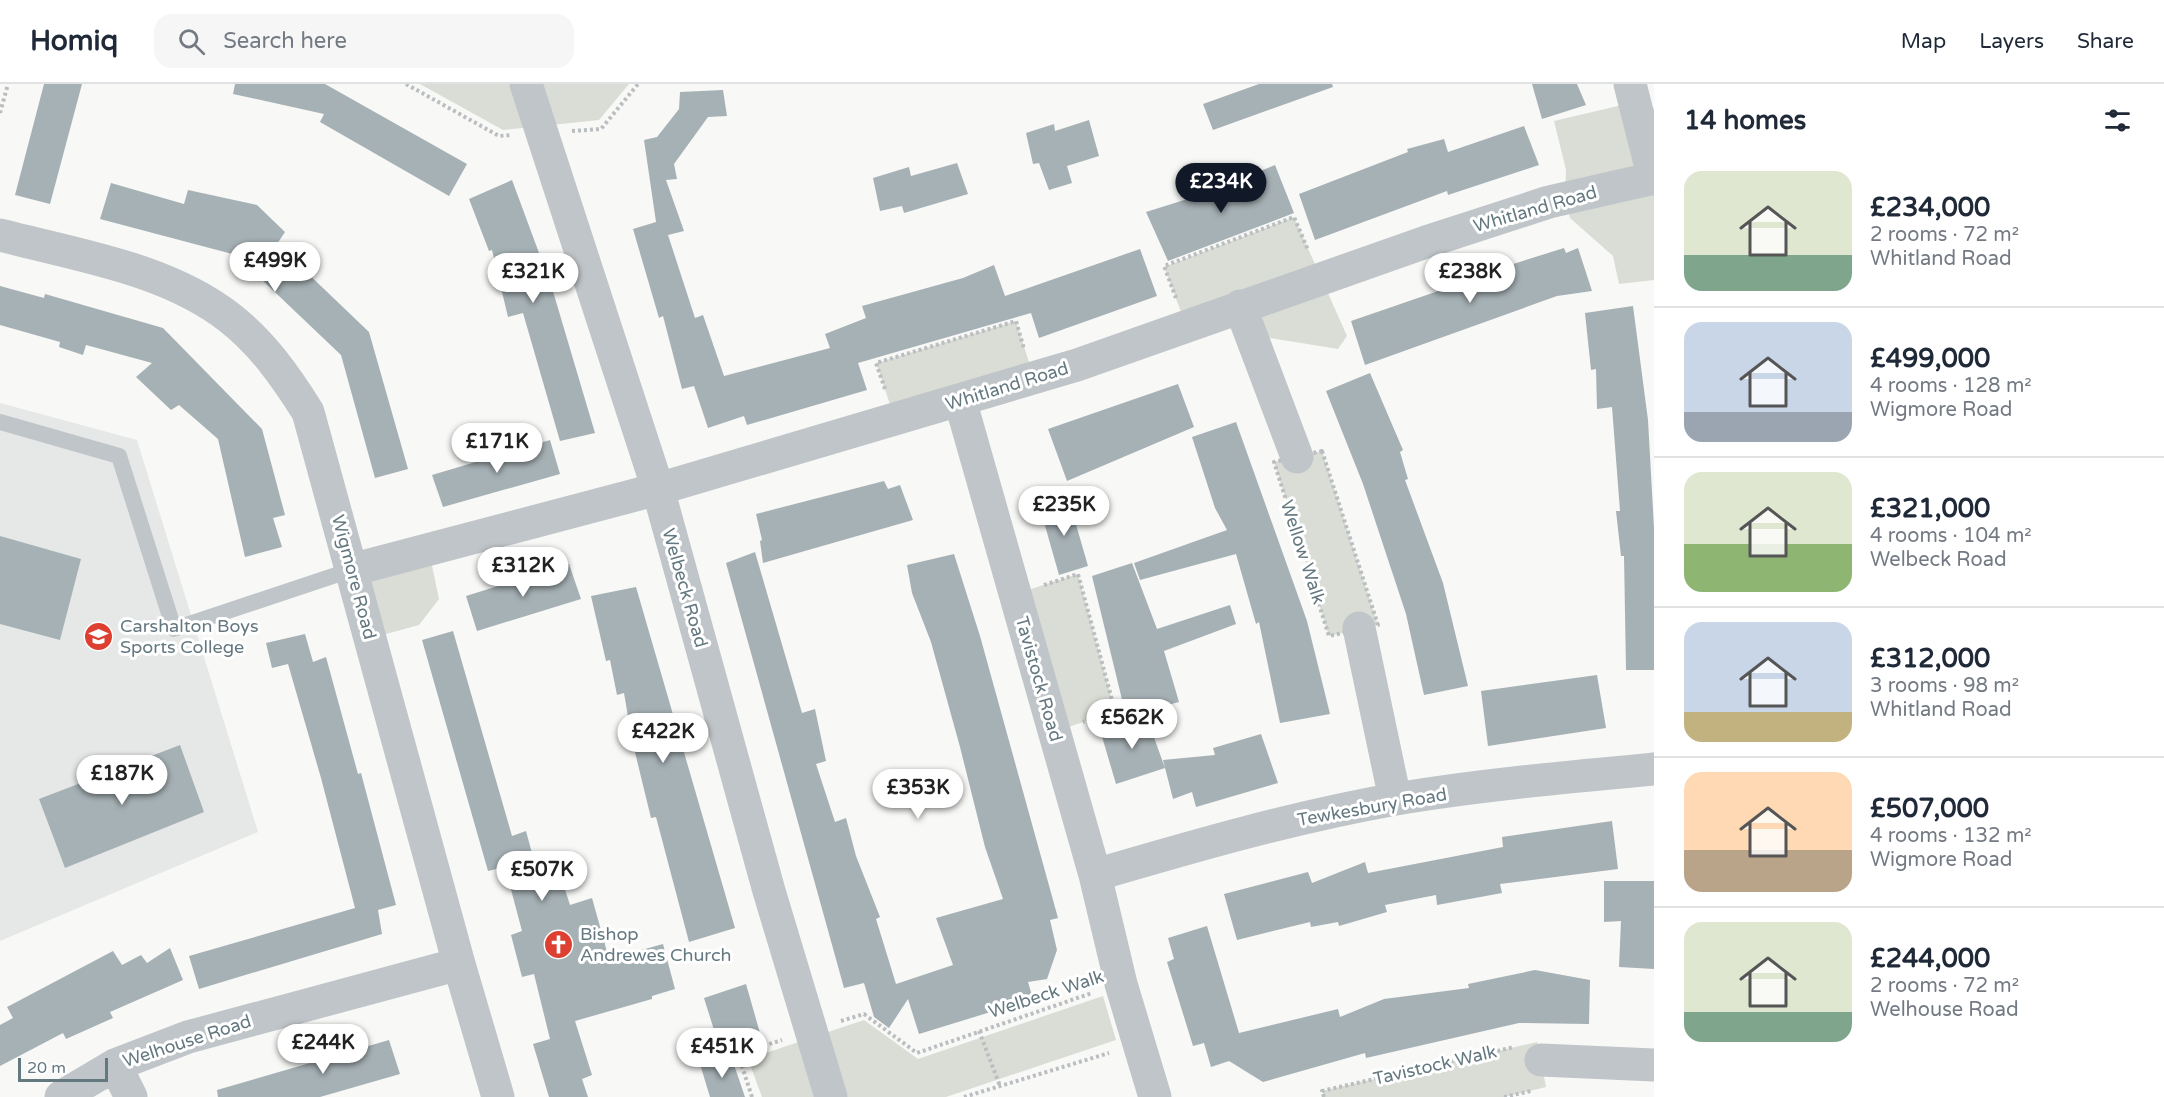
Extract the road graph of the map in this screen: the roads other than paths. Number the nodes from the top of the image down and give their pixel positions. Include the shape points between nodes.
1 (526, 84) edge
2 (1630, 84) edge
3 (1654, 179) edge
4 (0, 235) edge
5 (1240, 306) junction
6 (960, 400) junction
7 (0, 422) edge
8 (1297, 457) road end
9 (658, 489) junction
10 (351, 570) junction
11 (1359, 628) road end
12 (1654, 769) edge
13 (1395, 800) junction
14 (1095, 875) junction
15 (459, 964) junction
16 (1540, 1060) road end
17 (115, 1065) junction
18 (1654, 1065) edge
19 (62, 1097) edge
20 (131, 1097) edge
21 (498, 1097) edge
22 (831, 1097) edge
23 (1155, 1097) edge

1 - 9 street, Welbeck Road
2 - 3 street
3 - 5 street, Whitland Road via 1549,202
4 - 10 street, Wigmore Road via 146,274 190,293 230,317 259,344 286,376 308,412
5 - 6 street, Whitland Road
5 - 8 street
6 - 9 street, Whitland Road
6 - 14 street, Tavistock Road
7 - 10 lane via 119,456 174,629
9 - 10 street, Whitland Road
9 - 22 street, Welbeck Road
10 - 15 street, Wigmore Road
11 - 13 street
12 - 13 street, Tewkesbury Road via 1549,778
13 - 14 street, Tewkesbury Road via 1249,831
14 - 23 street, Tavistock Road via 1121,984
15 - 17 street, Welhouse Road via 188,1037
15 - 21 street, Wigmore Road
16 - 18 street
17 - 19 street, Welhouse Road
17 - 20 street

